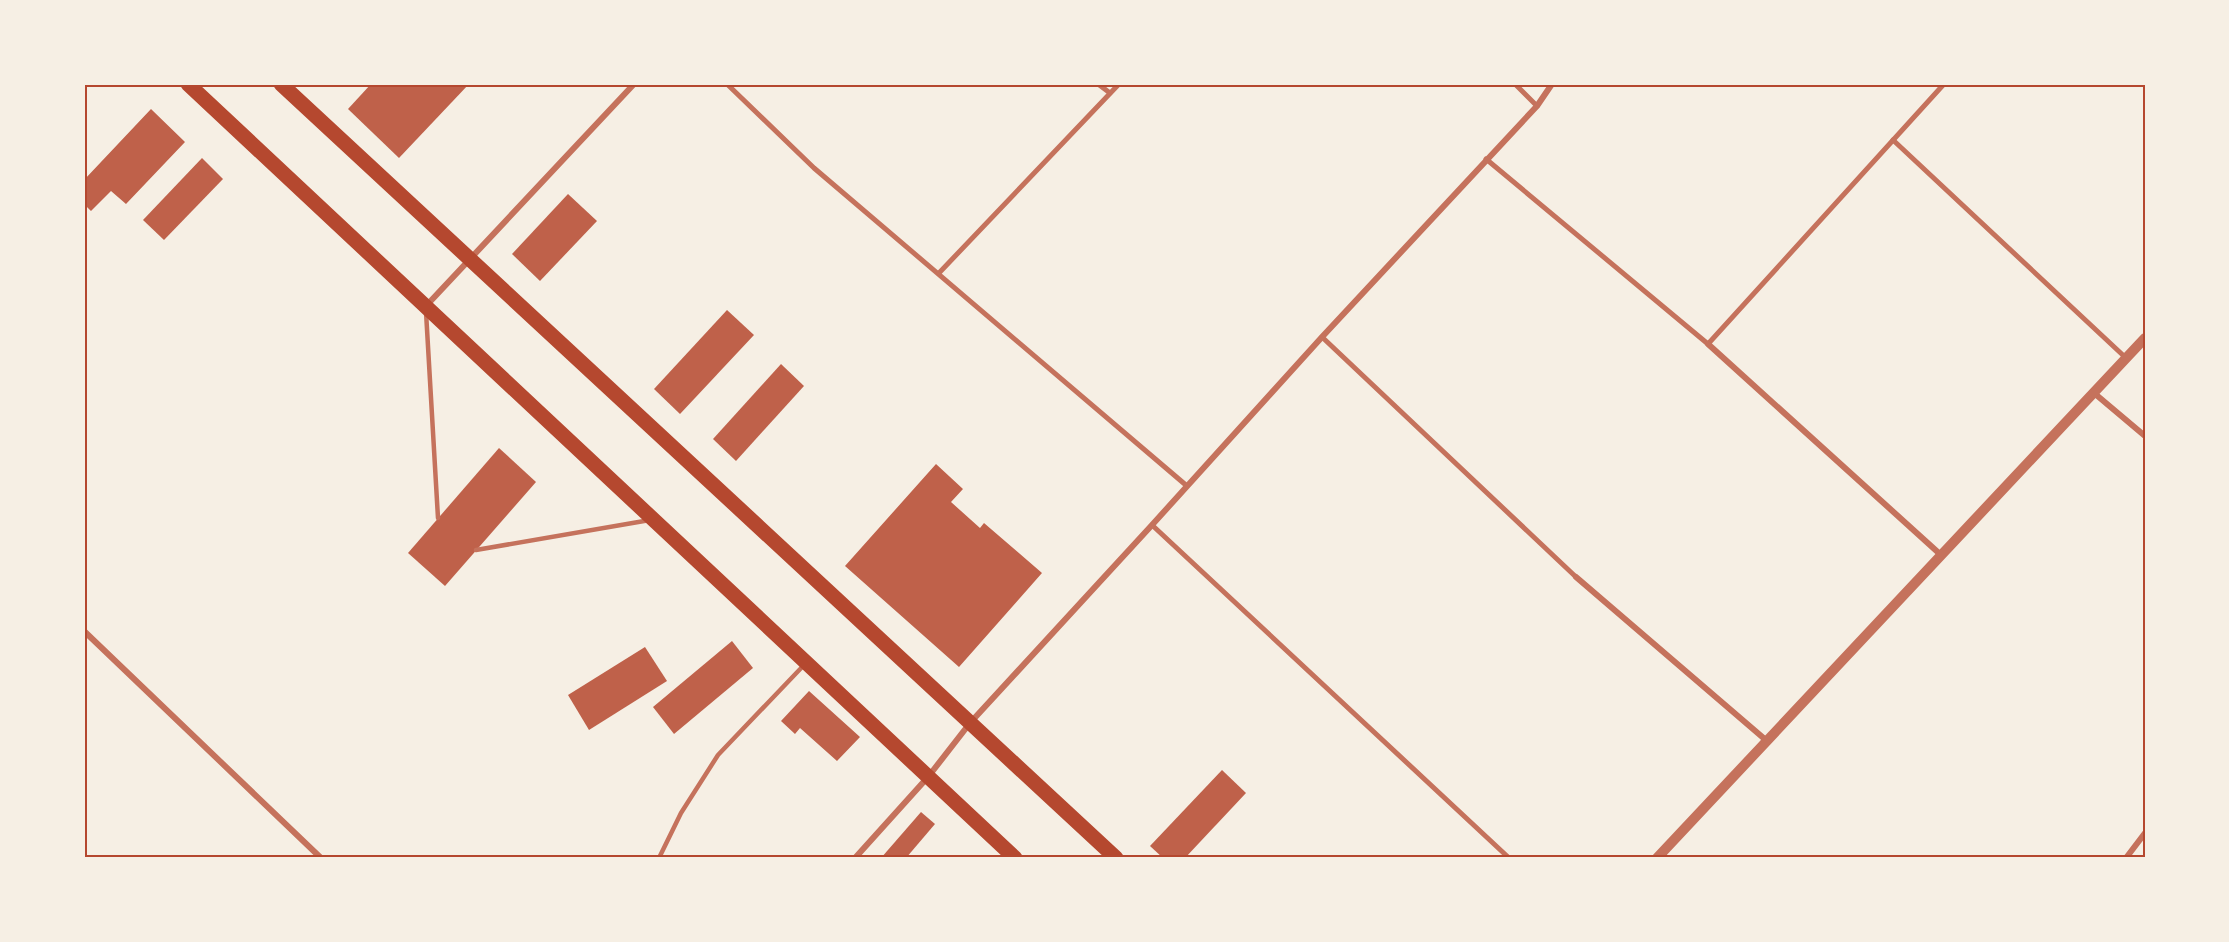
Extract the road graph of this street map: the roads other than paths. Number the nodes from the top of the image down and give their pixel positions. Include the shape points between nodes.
1 (188, 84) edge
2 (281, 84) edge
3 (634, 84) edge
4 (727, 84) edge
5 (1098, 84) edge
6 (1119, 84) edge
7 (1515, 84) edge
8 (1552, 84) edge
9 (1944, 84) edge
10 (1110, 93) junction
11 (1537, 106) junction
12 (1893, 140) junction
13 (1486, 159) junction
14 (469, 258) junction
15 (939, 273) junction
16 (425, 306) junction
17 (1322, 337) junction
18 (2145, 338) edge
19 (1708, 344) junction
20 (2126, 359) junction
21 (2094, 393) junction
22 (2145, 436) edge
23 (1187, 486) junction
24 (438, 518) dead end
25 (653, 520) junction
26 (1152, 525) junction
27 (476, 550) dead end
28 (1941, 555) junction
29 (1576, 577) joint
30 (84, 631) edge
31 (807, 663) junction
32 (970, 723) junction
33 (1767, 741) junction
34 (928, 777) junction
35 (2145, 833) edge
36 (321, 858) edge
37 (659, 858) edge
38 (855, 858) edge
39 (1015, 858) edge
40 (1116, 858) edge
41 (1509, 858) edge
42 (1657, 858) edge
43 (2126, 858) edge

1 - 16 main road
2 - 14 main road
3 - 14 street
4 - 15 street via 814,168
5 - 10 street
6 - 10 street
7 - 11 street
8 - 11 street
9 - 12 street
10 - 15 street
11 - 13 street
12 - 19 street
12 - 20 street
13 - 17 street
13 - 19 street
14 - 16 street
14 - 32 main road
15 - 23 street
16 - 24 lane
16 - 25 main road
17 - 23 street
17 - 29 street
18 - 20 street
19 - 28 street
20 - 21 street
21 - 22 street
21 - 28 street
23 - 26 street
25 - 27 lane
25 - 31 main road
26 - 32 street
26 - 41 street
28 - 33 street
29 - 33 street
30 - 36 street
31 - 34 main road
31 - 37 lane via 718,755 681,813
32 - 34 street
32 - 40 main road
33 - 42 street
34 - 38 street
34 - 39 main road
35 - 43 street

